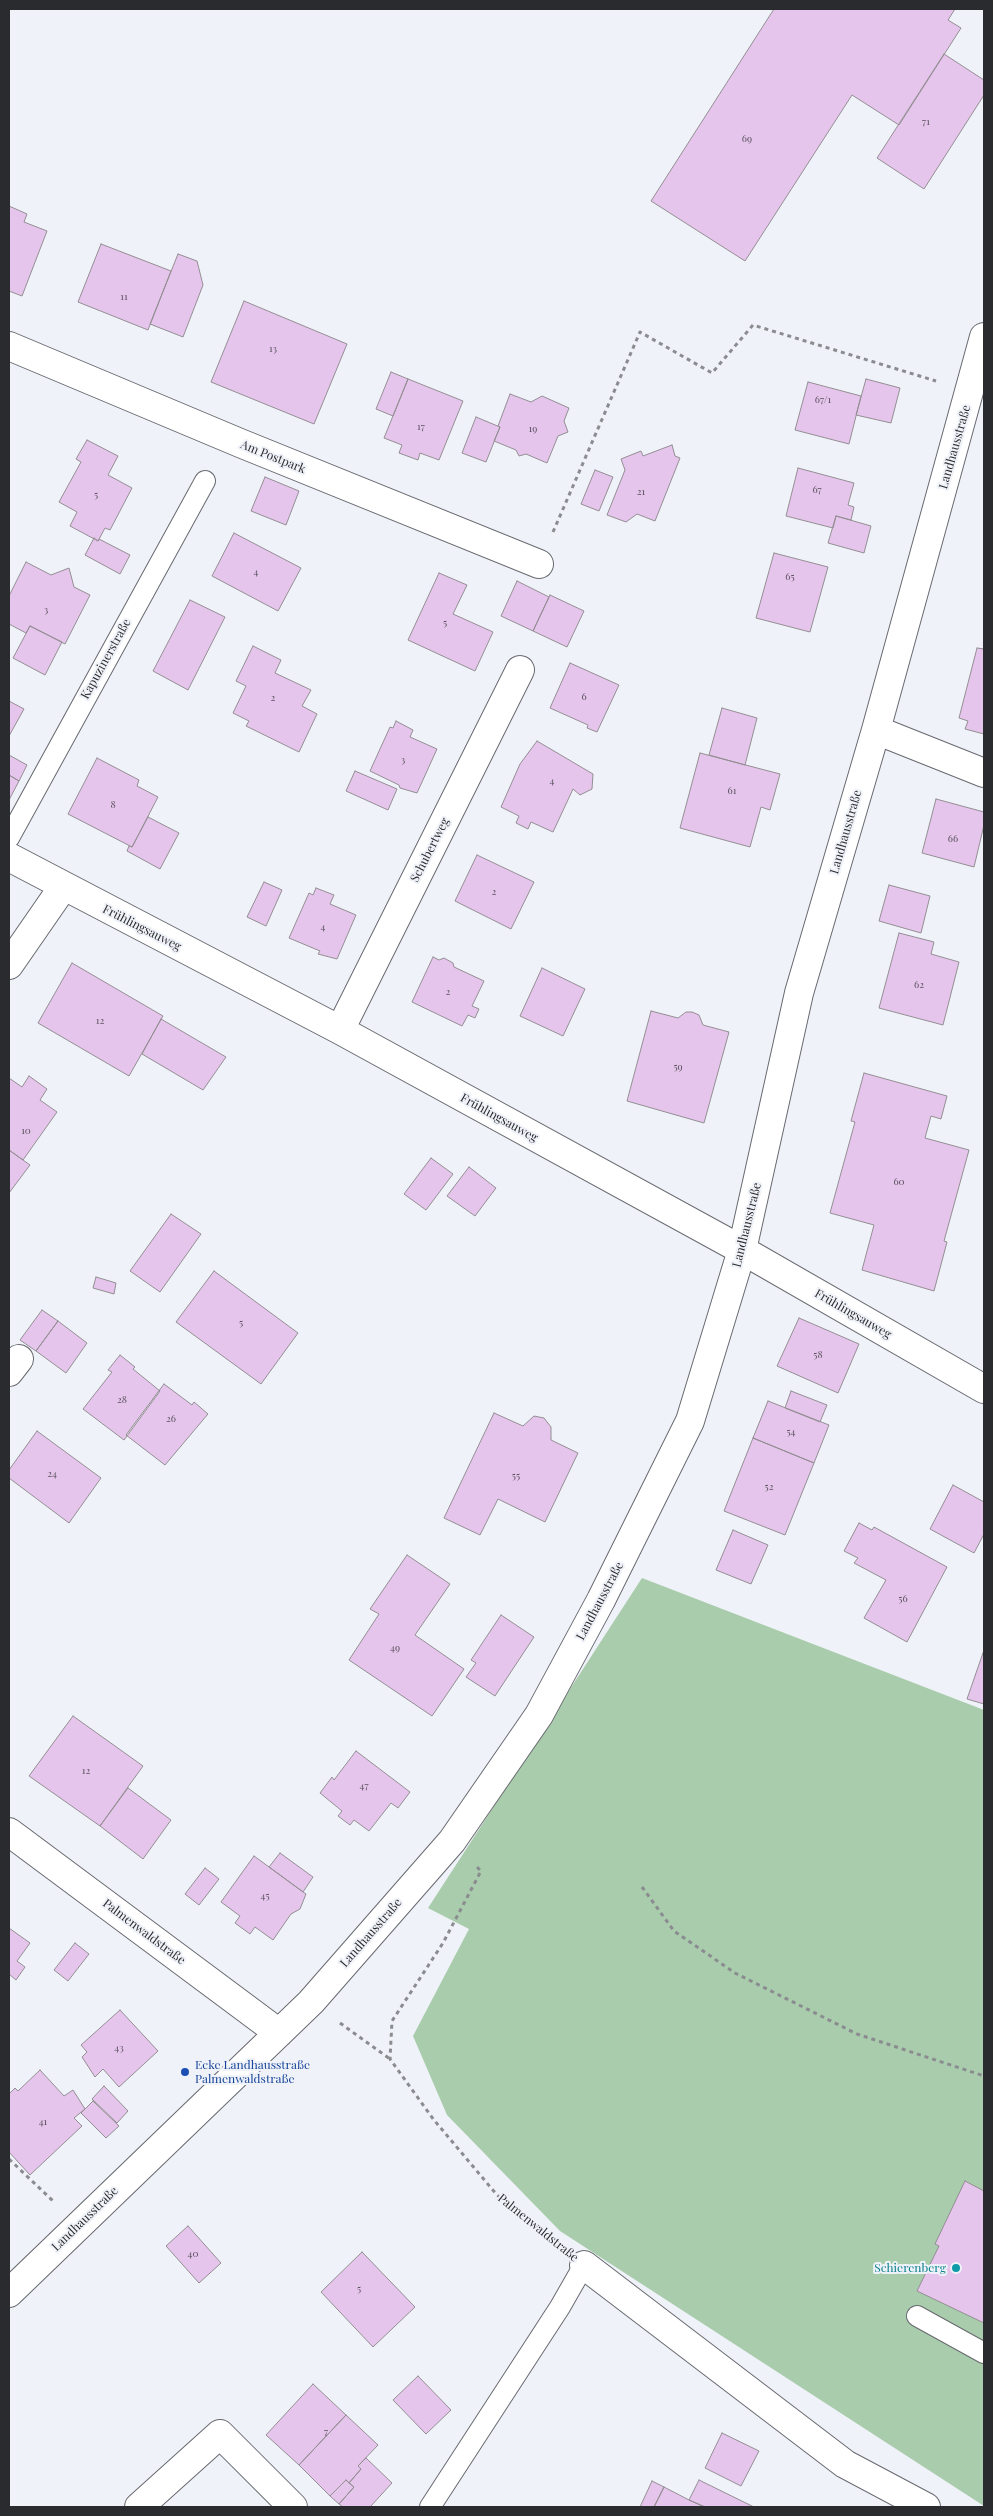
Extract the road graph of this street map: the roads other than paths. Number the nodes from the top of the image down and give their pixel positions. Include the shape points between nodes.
1 (984, 338) edge
2 (9, 346) edge
3 (205, 482) dead end
4 (539, 564) road end
5 (520, 670) dead end
6 (876, 730) junction
7 (984, 773) edge
8 (9, 838) edge
9 (9, 857) edge
10 (62, 887) junction
11 (9, 965) edge
12 (340, 1030) junction
13 (742, 1250) junction
14 (984, 1389) edge
15 (9, 1832) edge
16 (279, 2033) junction
17 (584, 2265) joint
18 (9, 2293) edge
19 (918, 2316) dead end
20 (984, 2353) edge
21 (139, 2507) edge
22 (293, 2507) edge
23 (430, 2507) edge
24 (926, 2507) edge

1 - 6 street, Landhausstraße
2 - 4 street, Am Postpark
3 - 8 lane, Kapuzinerstraße
5 - 12 street, Schubertweg
6 - 7 street
6 - 13 street, Landhausstraße via 799,994
9 - 10 street, Frühlingsauweg
10 - 11 street
10 - 12 street, Frühlingsauweg
12 - 13 street, Frühlingsauweg
13 - 14 street, Frühlingsauweg
13 - 16 street, Landhausstraße via 690,1420 602,1600 539,1715 452,1842 311,2002
15 - 16 street, Palmenwaldstraße
16 - 18 street, Landhausstraße
17 - 23 lane
17 - 24 street, Palmenwaldstraße via 845,2464
19 - 20 lane
21 - 22 street via 220,2434

